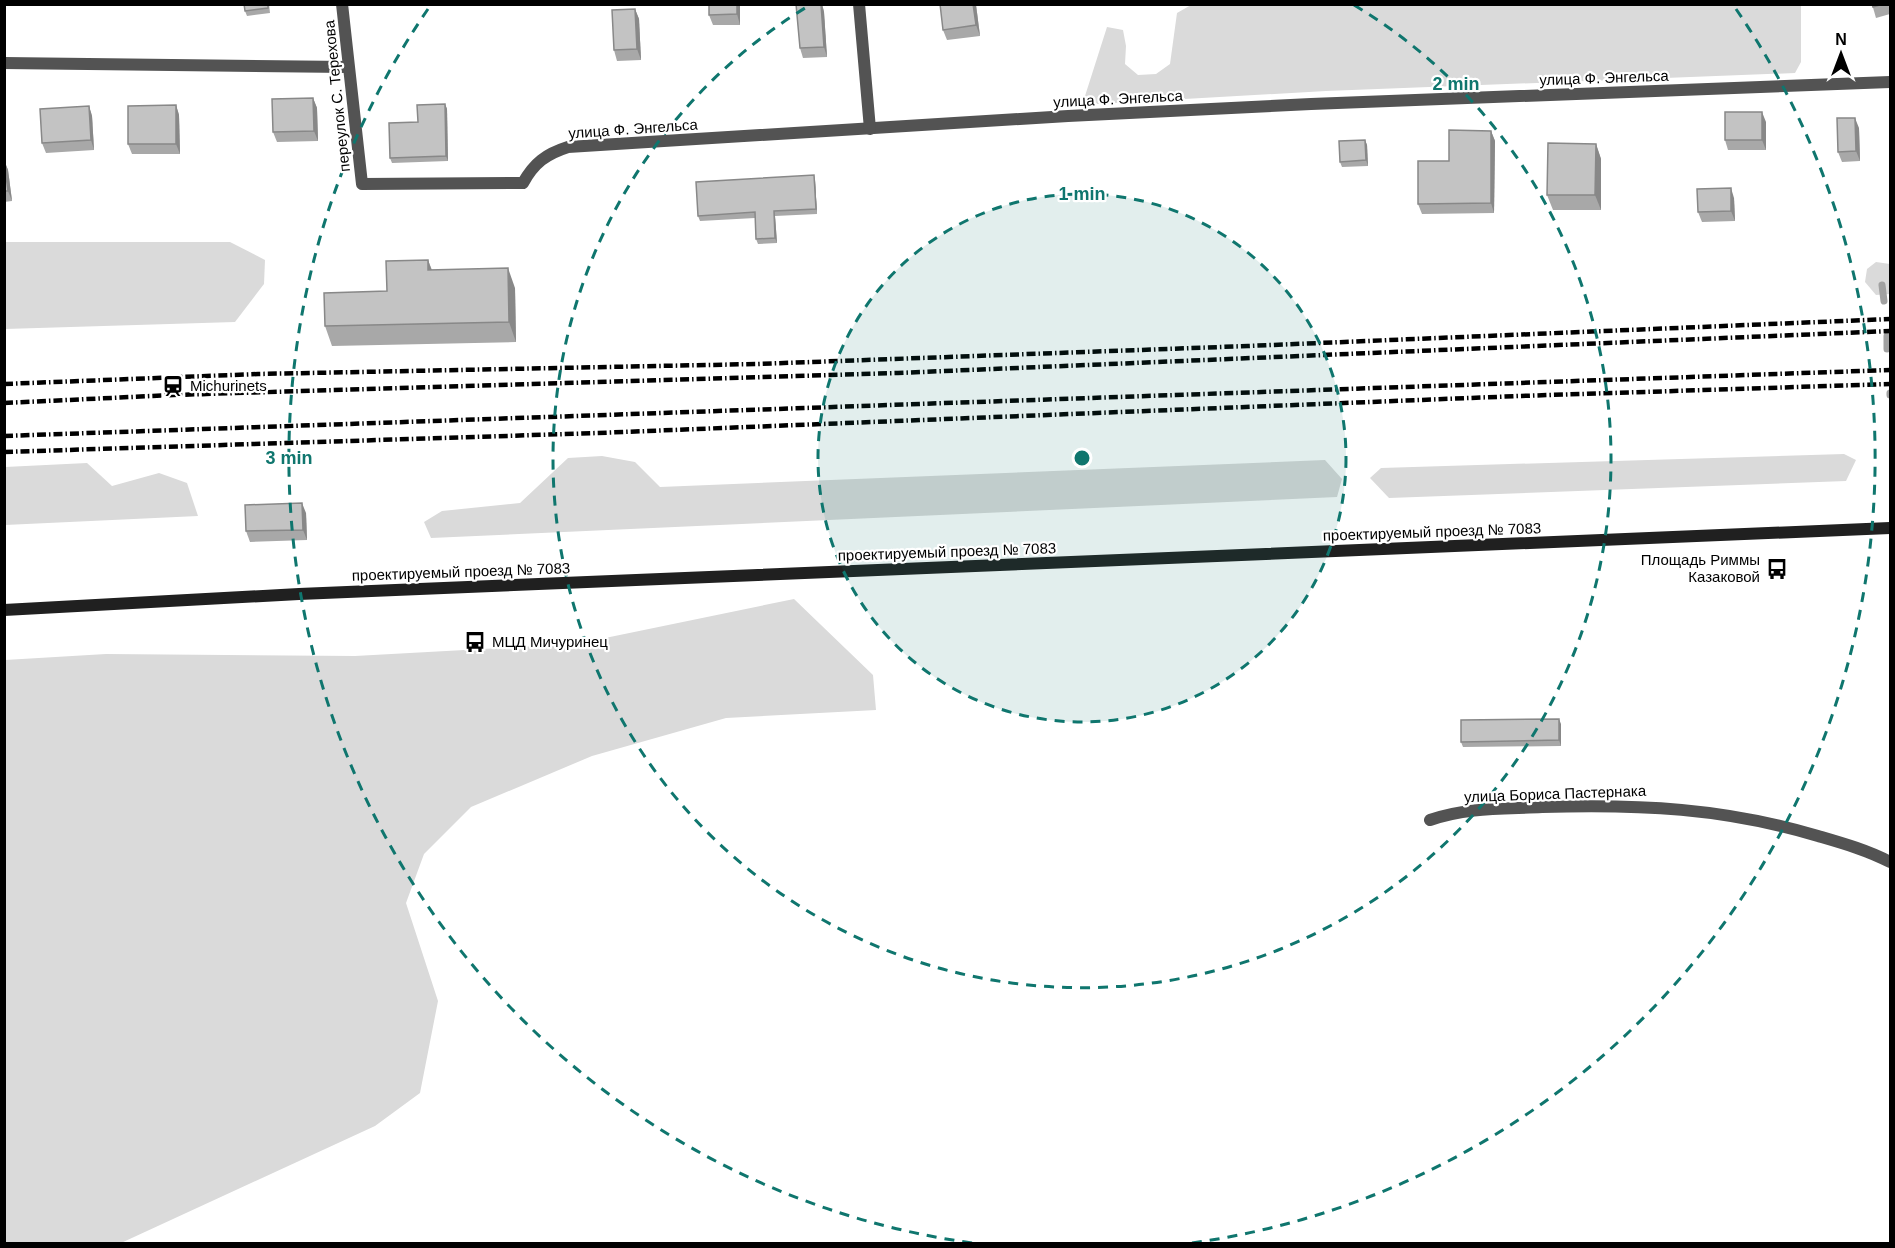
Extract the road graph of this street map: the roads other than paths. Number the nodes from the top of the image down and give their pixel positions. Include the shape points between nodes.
1 (342, 4) edge
2 (859, 4) edge
3 (4, 63) edge
4 (348, 67) junction
5 (1890, 82) edge
6 (870, 129) junction
7 (362, 184) joint
8 (1890, 528) edge
9 (4, 610) edge
10 (1430, 820) dead end
11 (1890, 862) edge

1 - 4 street, переулок С. Терехова
2 - 6 street
3 - 4 street
4 - 7 street, переулок С. Терехова
5 - 6 street, улица Ф. Энгельса via 1311,104
6 - 7 street, улица Ф. Энгельса via 568,147 547,154 531,168 523,183
8 - 9 main road, проектируемый проезд № 7083 via 311,593
10 - 11 street, улица Бориса Пастернака via 1451,812 1475,810 1610,805 1701,810 1773,824 1849,845

